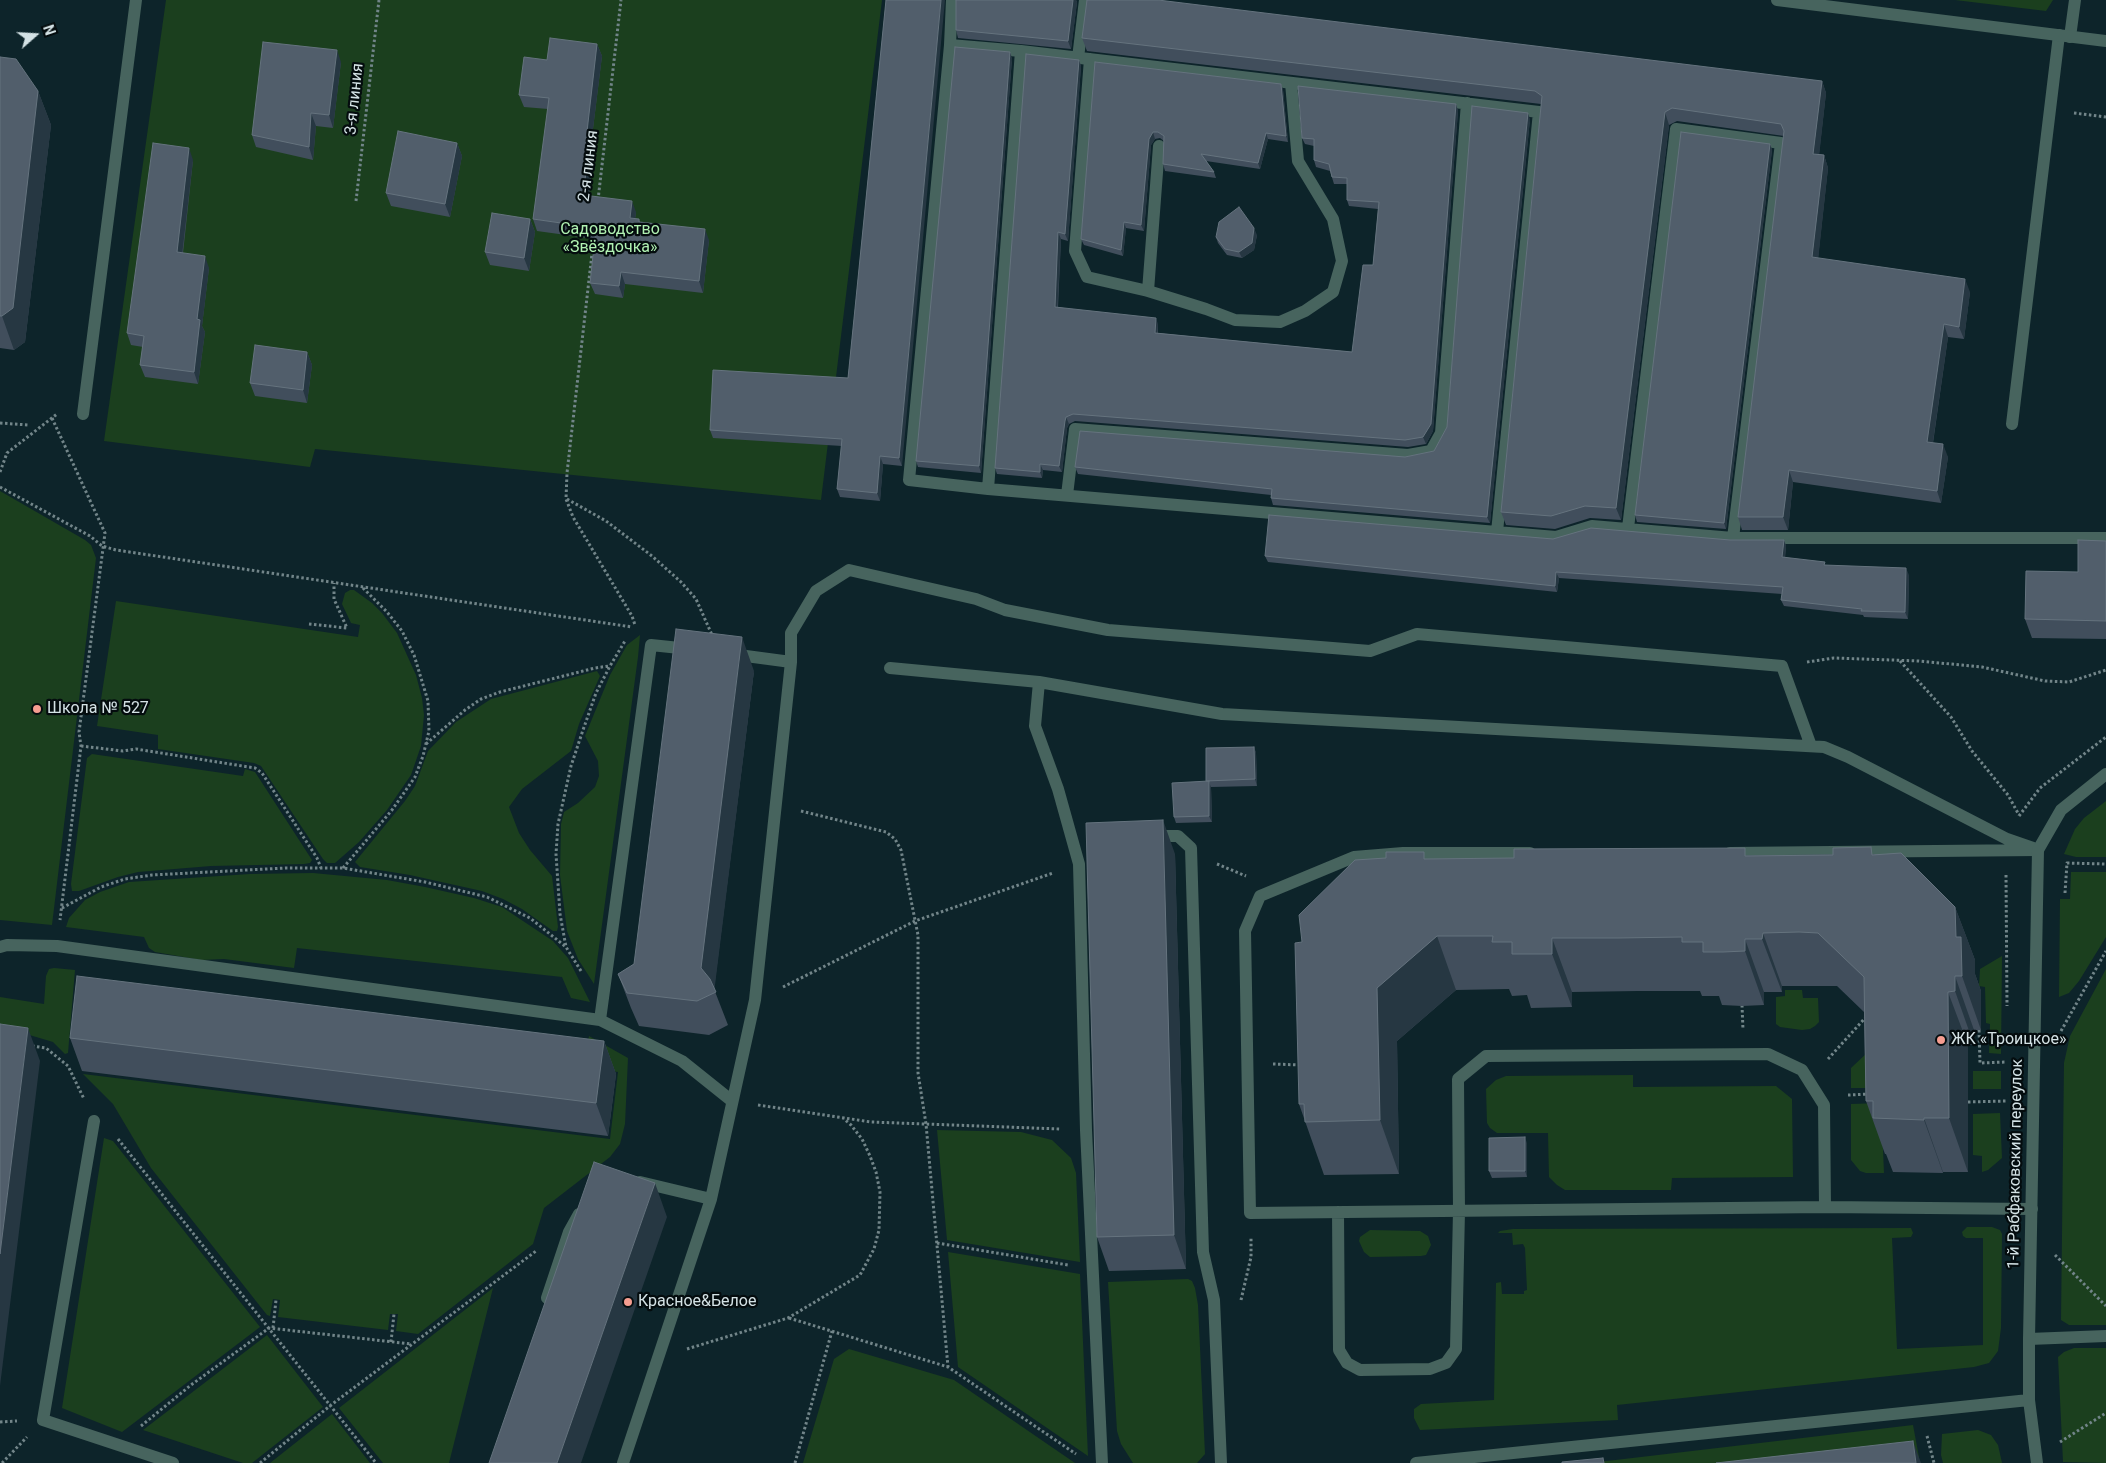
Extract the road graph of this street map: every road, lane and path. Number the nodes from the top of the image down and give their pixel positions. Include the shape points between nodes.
1 (136, 0) edge
2 (379, 0) edge
3 (621, 0) edge
4 (952, 0) edge
5 (1085, 0) edge
6 (1777, 0) edge
7 (2075, 0) edge
8 (2065, 36) junction
9 (2106, 41) edge
10 (950, 45) junction
11 (1021, 52) junction
12 (1084, 59) junction
13 (1291, 83) junction
14 (1467, 103) junction
15 (2050, 110) junction
16 (2106, 117) edge
17 (1159, 146) dead end
18 (356, 200) dead end
19 (597, 207) edge
20 (595, 227) edge
21 (1148, 291) junction
22 (83, 414) dead end
23 (52, 418) dead end
24 (0, 423) edge
25 (2012, 424) dead end
26 (28, 425) dead end
27 (0, 487) edge
28 (988, 489) junction
29 (1067, 495) junction
30 (566, 499) junction
31 (1628, 528) junction
32 (1497, 532) junction
33 (1733, 538) junction
34 (2106, 538) edge
35 (102, 546) junction
36 (334, 583) junction
37 (362, 587) junction
38 (309, 624) dead end
39 (635, 628) junction
40 (703, 651) edge
41 (721, 653) joint
42 (1899, 660) junction
43 (791, 662) junction
44 (610, 666) junction
45 (1782, 666) junction
46 (890, 668) dead end
47 (2106, 670) edge
48 (1039, 682) junction
49 (425, 744) junction
50 (81, 746) junction
51 (1811, 746) junction
52 (2106, 774) edge
53 (776, 805) junction
54 (2019, 815) dead end
55 (1139, 836) edge
56 (1191, 848) junction
57 (2038, 850) junction
58 (1541, 853) edge
59 (1718, 853) edge
60 (1079, 864) junction
61 (2106, 864) edge
62 (321, 868) junction
63 (343, 868) junction
64 (2059, 894) dead end
65 (1260, 896) junction
66 (61, 908) junction
67 (915, 921) junction
68 (57, 946) junction
69 (0, 947) edge
70 (566, 947) junction
71 (2106, 952) edge
72 (2106, 956) edge
73 (755, 1000) junction
74 (602, 1006) junction
75 (1742, 1006) edge
76 (1868, 1016) edge
77 (600, 1020) junction
78 (1743, 1021) edge
79 (1979, 1030) dead end
80 (2058, 1037) dead end
81 (28, 1044) edge
82 (1828, 1059) dead end
83 (2007, 1062) dead end
84 (1247, 1064) junction
85 (1306, 1065) edge
86 (1872, 1094) edge
87 (1845, 1095) dead end
88 (2007, 1101) dead end
89 (732, 1102) junction
90 (1968, 1102) dead end
91 (843, 1118) junction
92 (94, 1121) junction
93 (926, 1124) junction
94 (1086, 1130) junction
95 (630, 1180) edge
96 (587, 1199) edge
97 (710, 1199) junction
98 (1825, 1207) junction
99 (2032, 1209) junction
100 (1458, 1211) junction
101 (1338, 1212) junction
102 (569, 1232) junction
103 (937, 1243) junction
104 (1093, 1269) junction
105 (2080, 1279) dead end
106 (276, 1300) dead end
107 (544, 1306) edge
108 (2106, 1306) edge
109 (394, 1314) dead end
110 (788, 1318) junction
111 (271, 1328) junction
112 (832, 1331) junction
113 (2106, 1336) edge
114 (2029, 1339) junction
115 (391, 1342) junction
116 (411, 1344) junction
117 (682, 1350) dead end
118 (948, 1367) junction
119 (2029, 1400) junction
120 (331, 1405) junction
121 (2106, 1413) edge
122 (43, 1420) junction
123 (118, 1445) junction
124 (1083, 1458) dead end
125 (2036, 1460) edge
126 (2, 1463) edge
127 (173, 1463) edge
128 (260, 1463) edge
129 (376, 1463) edge
130 (623, 1463) edge
131 (796, 1463) edge
132 (1102, 1463) edge
133 (1220, 1463) edge
134 (1416, 1463) edge

1 - 22 street
2 - 18 path, 3-я линия
3 - 19 path, 2-я линия
4 - 10 street
5 - 12 street
6 - 8 street
7 - 8 street
8 - 9 street
8 - 15 street
10 - 11 street
10 - 28 street via 909,480
11 - 12 street
11 - 28 street
12 - 13 street
12 - 21 street via 1075,251 1087,277
13 - 14 street
13 - 21 street via 1298,162 1333,219 1342,261 1333,292 1305,311 1280,322 1234,320
14 - 29 street via 1441,433 1431,451 1408,455 1075,430
14 - 32 street via 1539,112
15 - 16 path
15 - 25 street
17 - 21 street
20 - 30 path, 2-я линия
23 - 35 path via 105,533
24 - 26 path
27 - 35 path via 90,536
28 - 29 street
29 - 32 street
30 - 39 path via 573,518 632,616
30 - 41 path via 606,521 681,582 696,599
31 - 32 street via 1592,526 1556,537
31 - 33 street
31 - 33 street via 1676,129 1781,143
33 - 34 street
35 - 36 path
35 - 50 path via 79,732
36 - 37 path
36 - 38 path via 334,599 347,628
37 - 39 path
37 - 49 path via 402,631 414,655 428,701
39 - 44 path
40 - 74 street via 651,645
41 - 43 street
42 - 45 path via 1834,658
42 - 47 path via 1982,667 2045,681 2070,682
42 - 54 path via 1950,717 1972,751 2008,795
43 - 45 street via 791,633 816,592 849,570 1005,610 1108,630 1370,651 1417,634
43 - 53 street
44 - 49 path via 500,692 481,700
44 - 70 path via 596,693 562,798 556,854
45 - 51 street
46 - 48 street
48 - 51 street via 1222,714
48 - 60 street via 1035,726 1077,838
49 - 63 path via 415,778
50 - 62 path via 123,751 136,749 255,768 262,773
50 - 66 path
51 - 57 street via 1824,747 1848,757 2007,839
52 - 57 street, 1-й Рабфаковский переулок via 2060,810
53 - 67 path via 886,832 895,839 901,850
53 - 73 street
55 - 56 street via 1178,836
56 - 65 path via 1207,860 1253,879
56 - 133 street via 1203,1252 1214,1300
57 - 59 street
57 - 99 street, 1-й Рабфаковский переулок
58 - 65 street via 1354,857
60 - 67 path
60 - 94 street
61 - 64 path via 2067,863 2065,893
62 - 63 path
62 - 66 path via 192,872 125,879 101,887
63 - 70 path via 487,897 530,918
65 - 84 street via 1244,931
66 - 68 path
67 - 73 path
67 - 93 path via 918,935 918,1073
68 - 69 street
68 - 77 street
70 - 74 path
71 - 72 path
71 - 80 path
73 - 89 street
74 - 77 street
75 - 78 path
76 - 82 path
77 - 89 street via 682,1061
79 - 83 path via 1980,1062
81 - 92 path via 46,1048 68,1066
84 - 85 path
84 - 101 street via 1250,1213
86 - 87 path
88 - 90 path
89 - 91 path
89 - 97 street
91 - 93 path
91 - 110 path via 862,1139 876,1172 881,1209 874,1249 860,1276
92 - 111 path via 116,1137
92 - 122 street
93 - 94 path
93 - 103 path
94 - 104 street
95 - 97 street
96 - 102 street
97 - 130 street
98 - 99 street
98 - 100 street
98 - 100 street via 1824,1105 1802,1070 1768,1054 1486,1056 1458,1079
99 - 114 street, 1-й Рабфаковский переулок
100 - 101 street
100 - 101 street via 1456,1349 1446,1363 1430,1369 1360,1370 1347,1363 1339,1350
102 - 107 street
102 - 116 path via 527,1256
103 - 104 path
103 - 118 path
104 - 132 street
105 - 108 path
106 - 111 path
109 - 115 path
110 - 112 path
110 - 117 path
111 - 115 path
111 - 120 path
111 - 123 path via 191,1385
112 - 118 path
112 - 131 path
113 - 114 street
114 - 119 street, 1-й Рабфаковский переулок
115 - 116 path
116 - 120 path
118 - 124 path
119 - 125 street, 1-й Рабфаковский переулок
119 - 134 street
120 - 128 path
120 - 129 path
121 - 125 path
122 - 123 street
122 - 126 path
123 - 127 street

